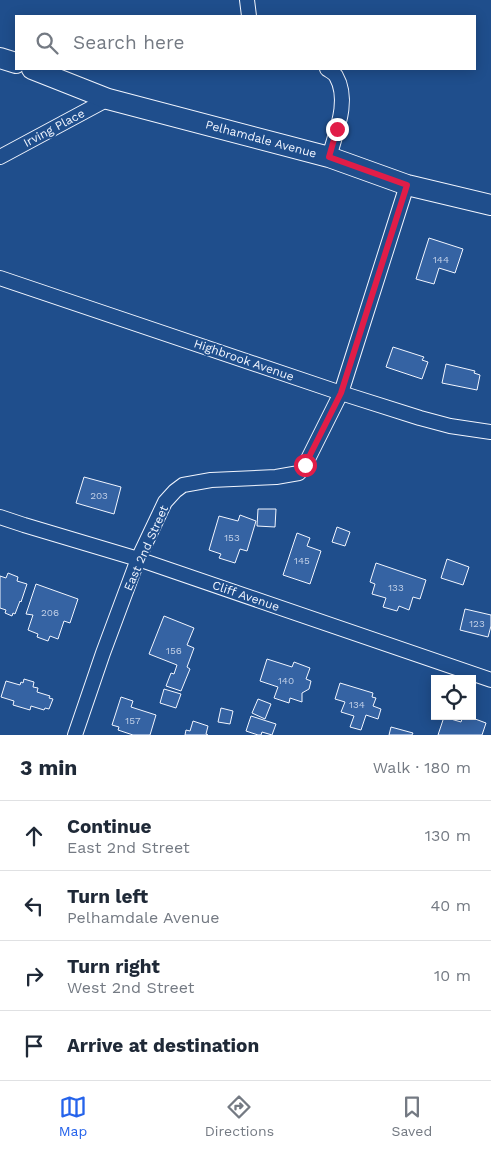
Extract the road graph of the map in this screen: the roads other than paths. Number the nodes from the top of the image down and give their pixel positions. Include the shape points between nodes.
1 (247, 0) edge
2 (250, 15) edge
3 (0, 58) edge
4 (15, 63) edge
5 (35, 70) edge
6 (329, 70) edge
7 (108, 99) junction
8 (0, 157) edge
9 (329, 157) junction
10 (407, 185) junction
11 (491, 205) edge
12 (0, 278) edge
13 (341, 393) junction
14 (491, 432) edge
15 (0, 517) edge
16 (138, 559) junction
17 (491, 680) edge
18 (75, 735) edge

1 - 2 street
3 - 4 street
5 - 7 street, Pelhamdale Avenue
6 - 9 street via 335,74 341,89 342,106
7 - 8 street, Irving Place
7 - 9 street, Pelhamdale Avenue
9 - 10 street, Pelhamdale Avenue
10 - 11 street, Pelhamdale Avenue
10 - 13 street, East 2nd Street
12 - 13 street, Highbrook Avenue
13 - 14 street, Highbrook Avenue via 450,426
13 - 16 street, East 2nd Street via 299,473 183,485 165,502
15 - 16 street, Cliff Avenue
16 - 17 street, Cliff Avenue
16 - 18 street, East 2nd Street

